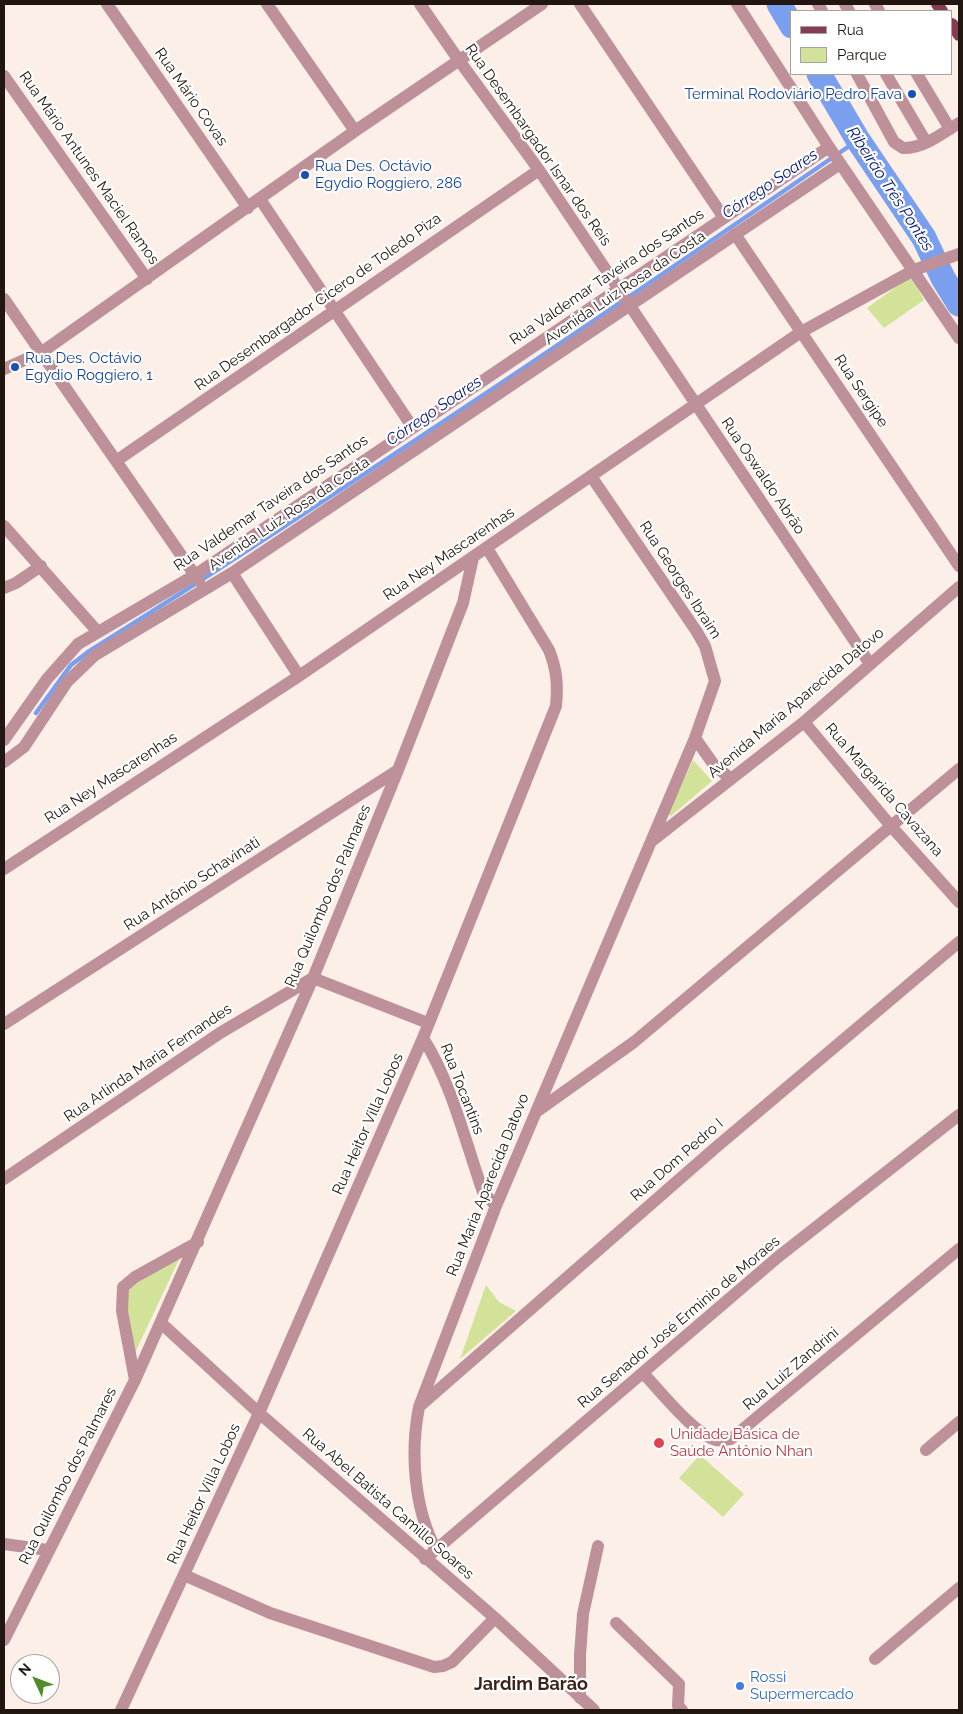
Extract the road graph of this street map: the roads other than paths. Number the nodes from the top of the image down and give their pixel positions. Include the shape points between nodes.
1 (107, 4) edge
2 (267, 4) edge
3 (420, 4) edge
4 (542, 4) edge
5 (580, 4) edge
6 (737, 4) edge
7 (458, 60) junction
8 (858, 75) edge
9 (887, 75) edge
10 (917, 75) edge
11 (4, 76) edge
12 (955, 126) edge
13 (355, 131) junction
14 (926, 142) junction
15 (834, 155) junction
16 (538, 170) junction
17 (260, 199) junction
18 (248, 208) junction
19 (724, 218) junction
20 (735, 234) junction
21 (954, 256) edge
22 (919, 269) junction
23 (147, 279) junction
24 (625, 298) junction
25 (4, 299) edge
26 (334, 309) junction
27 (801, 332) junction
28 (959, 338) edge
29 (42, 352) junction
30 (4, 369) edge
31 (695, 404) junction
32 (413, 428) junction
33 (116, 461) junction
34 (591, 476) junction
35 (4, 526) edge
36 (487, 548) junction
37 (473, 558) junction
38 (41, 566) junction
39 (959, 566) edge
40 (232, 573) junction
41 (200, 582) junction
42 (959, 587) edge
43 (4, 588) edge
44 (97, 631) junction
45 (870, 664) junction
46 (299, 676) junction
47 (804, 722) junction
48 (696, 738) junction
49 (4, 740) edge
50 (4, 762) edge
51 (959, 769) edge
52 (398, 770) junction
53 (731, 779) junction
54 (890, 825) junction
55 (651, 842) junction
56 (4, 869) edge
57 (959, 902) edge
58 (959, 942) edge
59 (312, 978) junction
60 (428, 1022) junction
61 (4, 1024) edge
62 (423, 1038) junction
63 (535, 1112) junction
64 (959, 1116) edge
65 (4, 1179) edge
66 (496, 1206) junction
67 (198, 1242) junction
68 (959, 1249) edge
69 (161, 1323) junction
70 (644, 1374) junction
71 (135, 1380) junction
72 (419, 1407) junction
73 (259, 1413) junction
74 (959, 1422) edge
75 (926, 1450) dead end
76 (4, 1544) edge
77 (598, 1546) dead end
78 (48, 1550) junction
79 (436, 1550) junction
80 (425, 1559) junction
81 (184, 1574) junction
82 (959, 1588) edge
83 (495, 1618) junction
84 (616, 1623) dead end
85 (4, 1640) edge
86 (876, 1659) dead end
87 (580, 1698) junction
88 (121, 1710) edge
89 (594, 1710) edge
90 (682, 1710) edge

1 - 18 street, Rua Mário Covas
2 - 13 street
3 - 7 street, Rua Desembargador Isnar dos Reis
4 - 7 street
5 - 19 street
6 - 15 street
7 - 13 street
7 - 16 street, Rua Desembargador Isnar dos Reis
8 - 14 street via 899,146 909,149
9 - 14 street
10 - 12 street
11 - 23 street, Rua Mário Antunes Maciel Ramos
12 - 14 street
13 - 17 street
15 - 19 street, Rua Valdemar Taveira dos Santos
15 - 20 street, Avenida Luiz Rosa da Costa
15 - 22 street
16 - 24 street, Rua Desembargador Isnar dos Reis
16 - 26 street, Rua Desembargador Cícero de Toledo Piza
17 - 18 street
17 - 26 street
18 - 23 street
19 - 24 street, Rua Valdemar Taveira dos Santos
20 - 24 street, Avenida Luiz Rosa da Costa
20 - 27 street, Rua Sergipe
21 - 22 street, Rua Ney Mascarenhas
22 - 27 street, Rua Ney Mascarenhas
22 - 28 street
23 - 29 street
24 - 31 street, Rua Oswaldo Abrão
24 - 32 street, Rua Valdemar Taveira dos Santos
24 - 40 street, Avenida Luiz Rosa da Costa
25 - 29 street
26 - 32 street
26 - 33 street, Rua Desembargador Cícero de Toledo Piza
27 - 31 street, Rua Ney Mascarenhas
27 - 39 street, Rua Sergipe
29 - 30 street
29 - 33 street
31 - 34 street, Rua Ney Mascarenhas
31 - 45 street, Rua Oswaldo Abrão
32 - 41 street, Rua Valdemar Taveira dos Santos
33 - 41 street
34 - 36 street, Rua Ney Mascarenhas
34 - 48 street, Rua Georges Ibraim via 706,646 715,681
35 - 38 street
36 - 37 street, Rua Ney Mascarenhas
36 - 60 street, Rua Heitor Villa Lobos via 549,650 556,667 556,706
37 - 46 street, Rua Ney Mascarenhas
37 - 52 street, Rua Quilombo dos Palmares via 463,603
38 - 43 street
38 - 44 street
40 - 41 street, Avenida Luiz Rosa da Costa
40 - 46 street
41 - 44 street, Rua Valdemar Taveira dos Santos
41 - 50 street, Avenida Luiz Rosa da Costa via 78,669 24,747
42 - 45 street, Avenida Maria Aparecida Datovo
44 - 49 street, Rua Valdemar Taveira dos Santos via 68,653
45 - 47 street, Avenida Maria Aparecida Datovo
46 - 56 street, Rua Ney Mascarenhas
47 - 53 street, Avenida Maria Aparecida Datovo
47 - 54 street, Rua Margarida Cavazana
48 - 53 street via 714,765
48 - 55 street, Rua Georges Ibraim
51 - 54 street
52 - 59 street, Rua Quilombo dos Palmares
52 - 61 street, Rua Antônio Schavinati
53 - 55 street, Avenida Maria Aparecida Datovo
54 - 57 street, Rua Margarida Cavazana
54 - 63 street via 634,1042
55 - 63 street, Rua Maria Aparecida Datovo
58 - 72 street, Rua Dom Pedro I
59 - 60 street
59 - 65 street, Rua Arlinda Maria Fernandes via 220,1033
59 - 67 street, Rua Quilombo dos Palmares
60 - 62 street, Rua Heitor Villa Lobos
62 - 66 street, Rua Tocantins via 446,1085 482,1192
62 - 73 street, Rua Heitor Villa Lobos
63 - 66 street, Rua Maria Aparecida Datovo
64 - 70 street, Rua Senador José Erminio de Moraes via 778,1257
66 - 72 street, Rua Maria Aparecida Datovo
67 - 69 street, Rua Quilombo dos Palmares
67 - 71 street, Rua Quilombo dos Palmares via 123,1287 122,1311
68 - 70 street, Rua Luiz Zandrini via 731,1439 716,1440 706,1435 681,1415
69 - 71 street, Rua Quilombo dos Palmares
69 - 73 street, Rua Abel Batista Camillo Soares
70 - 79 street, Rua Senador José Erminio de Moraes
71 - 78 street, Rua Quilombo dos Palmares
72 - 79 street, Rua Maria Aparecida Datovo via 414,1428 420,1505
73 - 80 street, Rua Abel Batista Camillo Soares
73 - 81 street, Rua Heitor Villa Lobos
74 - 75 street
76 - 78 street
77 - 87 street via 584,1614
78 - 85 street, Rua Quilombo dos Palmares
79 - 80 street, Rua Senador José Erminio de Moraes
80 - 83 street, Rua Abel Batista Camillo Soares
81 - 83 street via 270,1613 434,1667 452,1662
81 - 88 street, Rua Heitor Villa Lobos
82 - 86 street
83 - 87 street, Rua Abel Batista Camillo Soares
84 - 90 street via 679,1684 678,1706
87 - 89 street, Rua Abel Batista Camillo Soares

